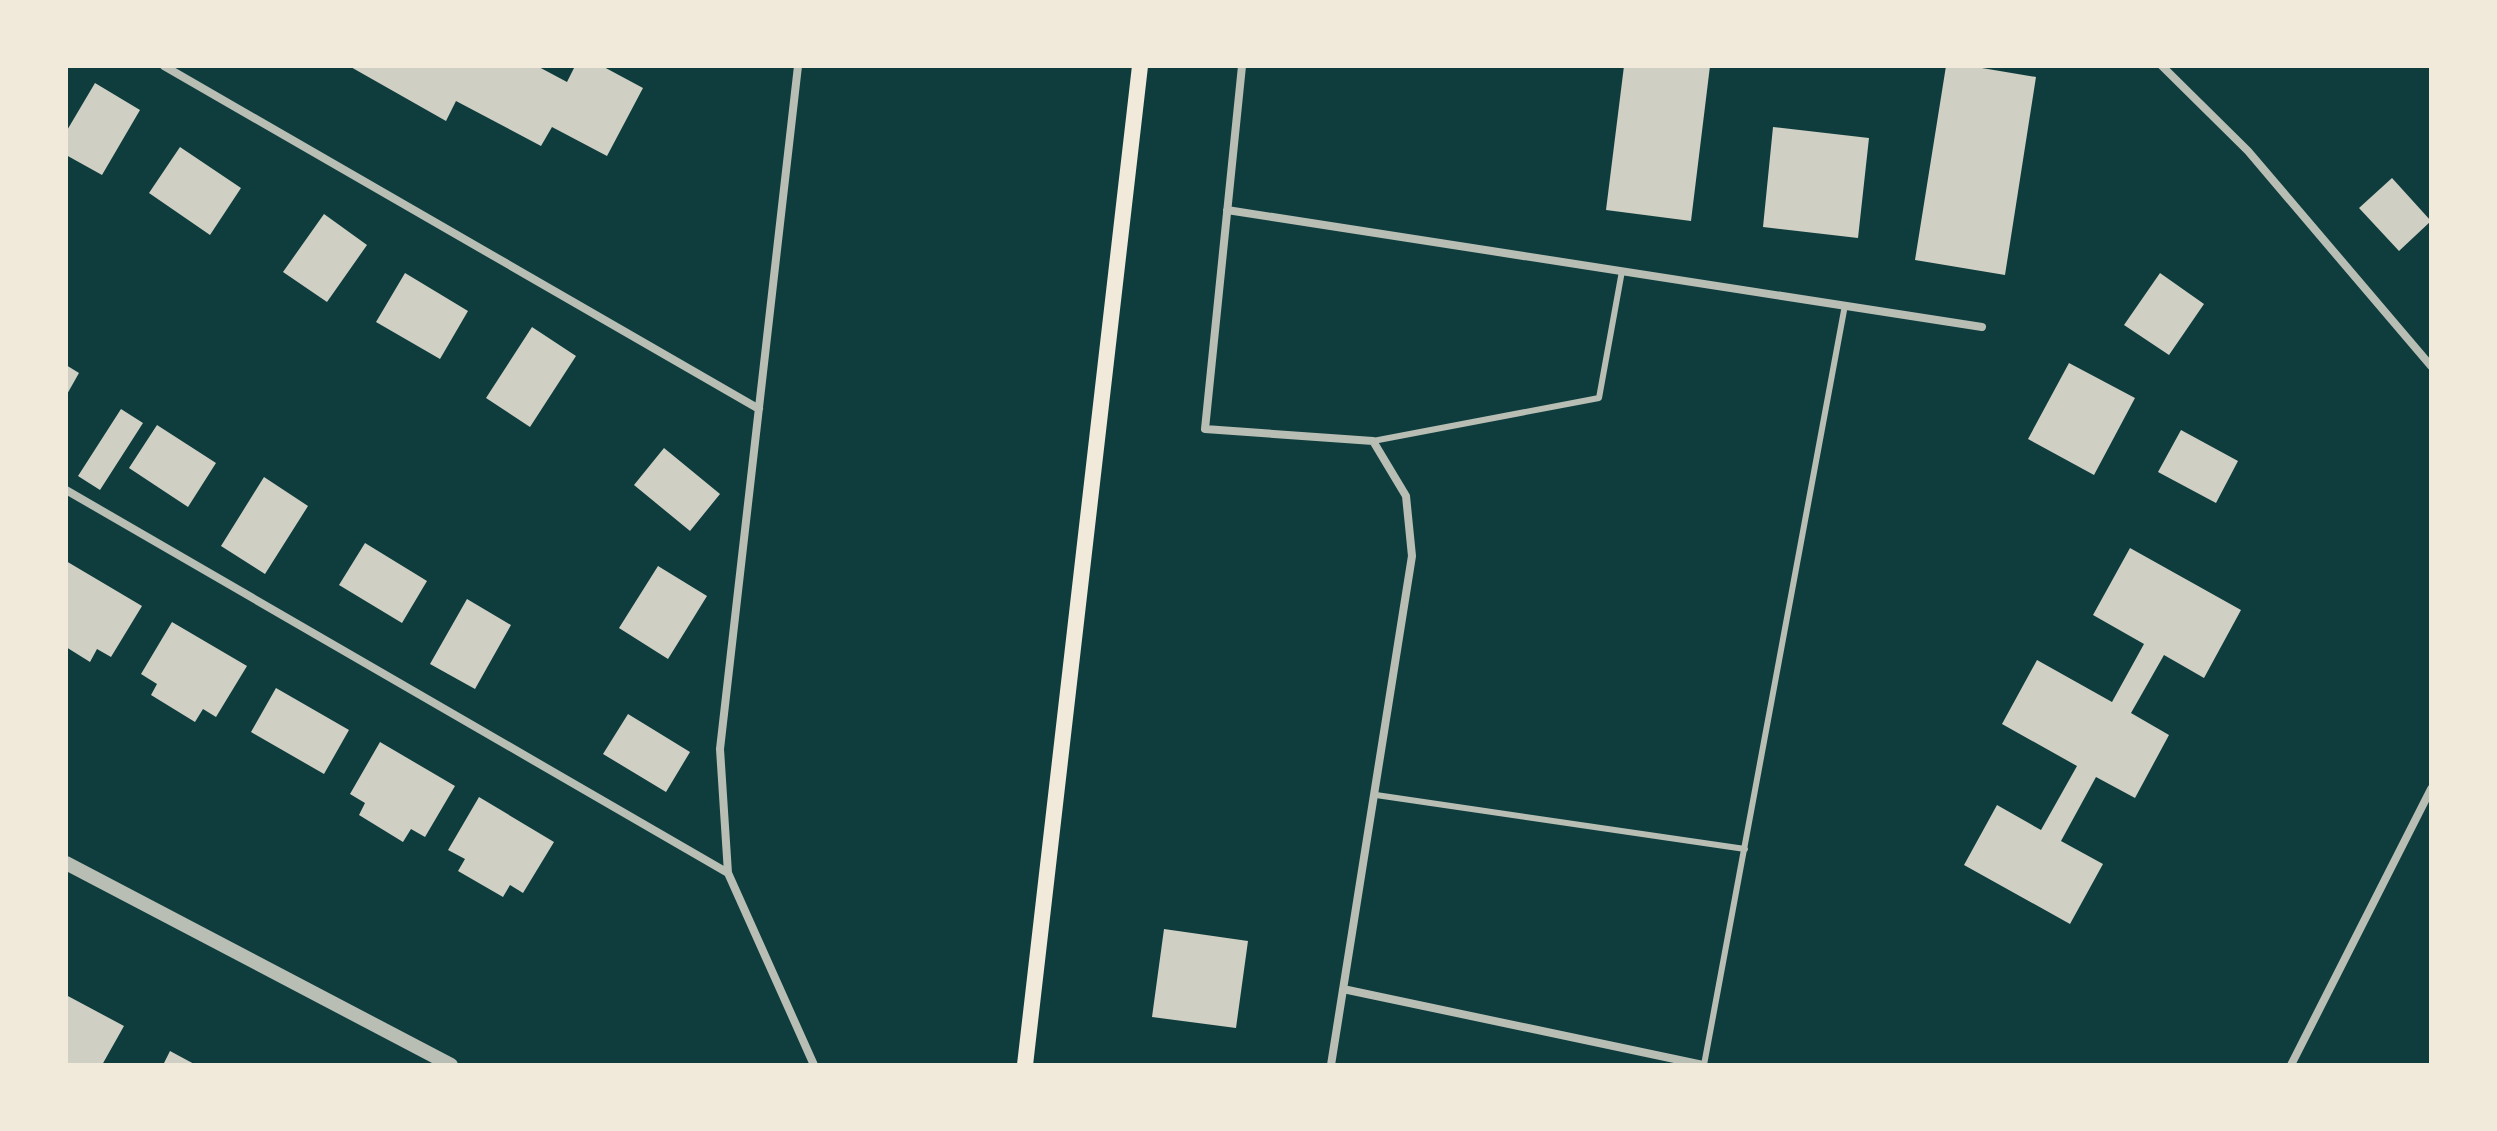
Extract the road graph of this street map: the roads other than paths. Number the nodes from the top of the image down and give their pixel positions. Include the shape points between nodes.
1 (164, 66) edge
2 (798, 66) edge
3 (1140, 66) edge
4 (1242, 66) edge
5 (2162, 66) edge
6 (1227, 210) junction
7 (1622, 271) junction
8 (1845, 305) junction
9 (1982, 327) dead end
10 (2431, 366) edge
11 (759, 409) junction
12 (1373, 441) junction
13 (66, 490) edge
14 (2431, 789) edge
15 (1376, 795) junction
16 (1745, 849) junction
17 (66, 863) edge
18 (728, 873) junction
19 (1343, 989) junction
20 (451, 1065) edge
21 (814, 1065) edge
22 (1025, 1065) edge
23 (1331, 1065) edge
24 (1704, 1065) edge
25 (2291, 1065) edge

1 - 11 street
2 - 11 street
3 - 22 main road
4 - 6 street
5 - 10 street via 2248,151
6 - 7 street
6 - 12 street via 1205,429
7 - 8 street
7 - 12 lane via 1599,398
8 - 9 street
8 - 16 lane
11 - 18 street via 720,749
12 - 15 street via 1406,496 1412,556
13 - 18 street
14 - 25 street
15 - 16 lane
15 - 19 street
16 - 24 lane
17 - 20 street
18 - 21 street
19 - 23 street
19 - 24 street

